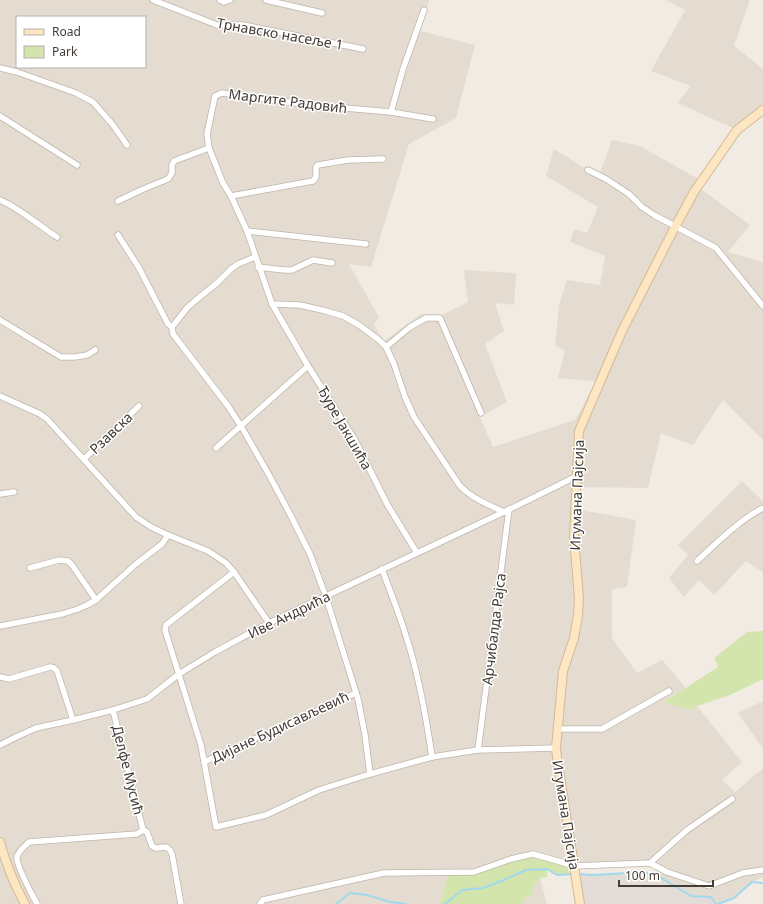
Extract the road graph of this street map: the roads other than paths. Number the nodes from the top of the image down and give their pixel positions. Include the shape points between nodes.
1 (153, 0) edge
2 (220, 0) edge
3 (230, 0) edge
4 (266, 0) edge
5 (424, 10) dead end
6 (322, 13) dead end
7 (363, 49) dead end
8 (0, 68) edge
9 (763, 110) edge
10 (391, 112) junction
11 (0, 116) edge
12 (434, 119) dead end
13 (127, 145) dead end
14 (209, 148) junction
15 (383, 159) dead end
16 (77, 165) dead end
17 (588, 170) dead end
18 (231, 196) junction
19 (0, 200) edge
20 (118, 201) dead end
21 (675, 226) junction
22 (247, 232) junction
23 (118, 235) dead end
24 (57, 237) dead end
25 (366, 244) dead end
26 (255, 257) junction
27 (332, 263) dead end
28 (258, 267) junction
29 (272, 304) junction
30 (763, 306) edge
31 (0, 320) edge
32 (172, 327) junction
33 (386, 347) junction
34 (95, 350) dead end
35 (308, 366) junction
36 (0, 396) edge
37 (139, 406) dead end
38 (480, 413) dead end
39 (241, 426) junction
40 (216, 448) dead end
41 (84, 459) junction
42 (577, 476) junction
43 (14, 492) dead end
44 (0, 494) edge
45 (763, 508) edge
46 (507, 510) junction
47 (168, 536) junction
48 (417, 553) junction
49 (696, 560) dead end
50 (30, 568) dead end
51 (382, 569) junction
52 (234, 572) junction
53 (326, 597) junction
54 (96, 600) junction
55 (269, 623) junction
56 (0, 626) edge
57 (179, 674) junction
58 (0, 677) edge
59 (669, 691) dead end
60 (356, 692) junction
61 (113, 710) junction
62 (73, 720) junction
63 (558, 729) junction
64 (0, 745) edge
65 (556, 748) junction
66 (478, 750) junction
67 (432, 756) junction
68 (204, 762) junction
69 (370, 774) junction
70 (732, 799) dead end
71 (143, 830) junction
72 (0, 842) edge
73 (650, 863) junction
74 (575, 866) junction
75 (763, 870) edge
76 (25, 904) edge
77 (36, 904) edge
78 (181, 904) edge
79 (260, 904) edge
80 (580, 904) edge

1 - 7 street, Трнавско насеље 1 via 217,25 243,25
2 - 3 street
4 - 6 street
5 - 10 street
8 - 13 street via 76,93 92,102
9 - 21 street, Игумана Пајсија via 737,130 694,192
10 - 12 street, Маргите Радовић
10 - 14 street, Маргите Радовић via 310,105 222,93 215,96 207,134
11 - 16 street
14 - 18 street, Маргите Радовић
14 - 20 street via 174,161 168,179
15 - 18 street via 348,160 318,165 313,181
17 - 21 street via 606,179 629,194 642,207
18 - 22 street, Маргите Радовић
19 - 24 street
21 - 30 street via 716,248
21 - 42 street, Игумана Пајсија via 622,331 579,431
22 - 25 street
22 - 26 street, Маргите Радовић
23 - 32 street via 140,268 168,324
26 - 28 street, Маргите Радовић
26 - 32 street via 231,269 187,308
27 - 28 street via 313,260 292,270
28 - 29 street, Маргите Радовић
29 - 33 street via 300,305 343,316 359,325
29 - 35 street, Ђуре Јакшића
31 - 34 street via 61,357 87,355
32 - 39 street via 173,334
33 - 38 street via 410,327 426,318 440,318
33 - 46 street via 414,417 460,486 482,502
35 - 39 street
35 - 48 street, Ђуре Јакшића via 355,440 387,504
36 - 41 street via 47,419
37 - 41 street, Рзавска
39 - 40 street
39 - 53 street via 310,554
41 - 47 street via 136,517
42 - 46 street, Иве Андрића
42 - 63 street, Игумана Пајсија via 574,537 578,615 574,638 563,671
43 - 44 street
45 - 49 street via 746,518
46 - 48 street, Иве Андрића
46 - 66 street, Арчибалда Рајса
47 - 52 street via 208,551
47 - 54 street
48 - 51 street, Иве Андрића
50 - 54 street via 59,560 68,561
51 - 53 street, Иве Андрића
51 - 67 street via 416,670
52 - 55 street
52 - 57 street via 166,625 164,630
53 - 55 street, Иве Андрића
53 - 60 street
54 - 56 street via 62,614
55 - 57 street, Иве Андрића
57 - 61 street, Иве Андрића via 147,699
57 - 68 street
58 - 62 street via 9,679 54,668
59 - 63 street via 602,729
60 - 68 street, Дијане Будисављевић
60 - 69 street
61 - 62 street, Иве Андрића
61 - 71 street, Делфе Мусић
62 - 64 street, Иве Андрића via 36,728
63 - 65 street, Игумана Пајсија
65 - 66 street
65 - 74 street, Игумана Пајсија
66 - 67 street
67 - 69 street
68 - 69 street via 216,827 266,815 319,790
70 - 73 street via 687,830
71 - 77 street via 134,834 29,842 17,858
71 - 78 street, Делфе Мусић via 147,832 152,846 166,847 170,850
72 - 76 street
73 - 74 street
73 - 75 street via 667,872 709,886 743,873
74 - 79 street via 533,854 474,872 384,873 263,900
74 - 80 street, Игумана Пајсија

